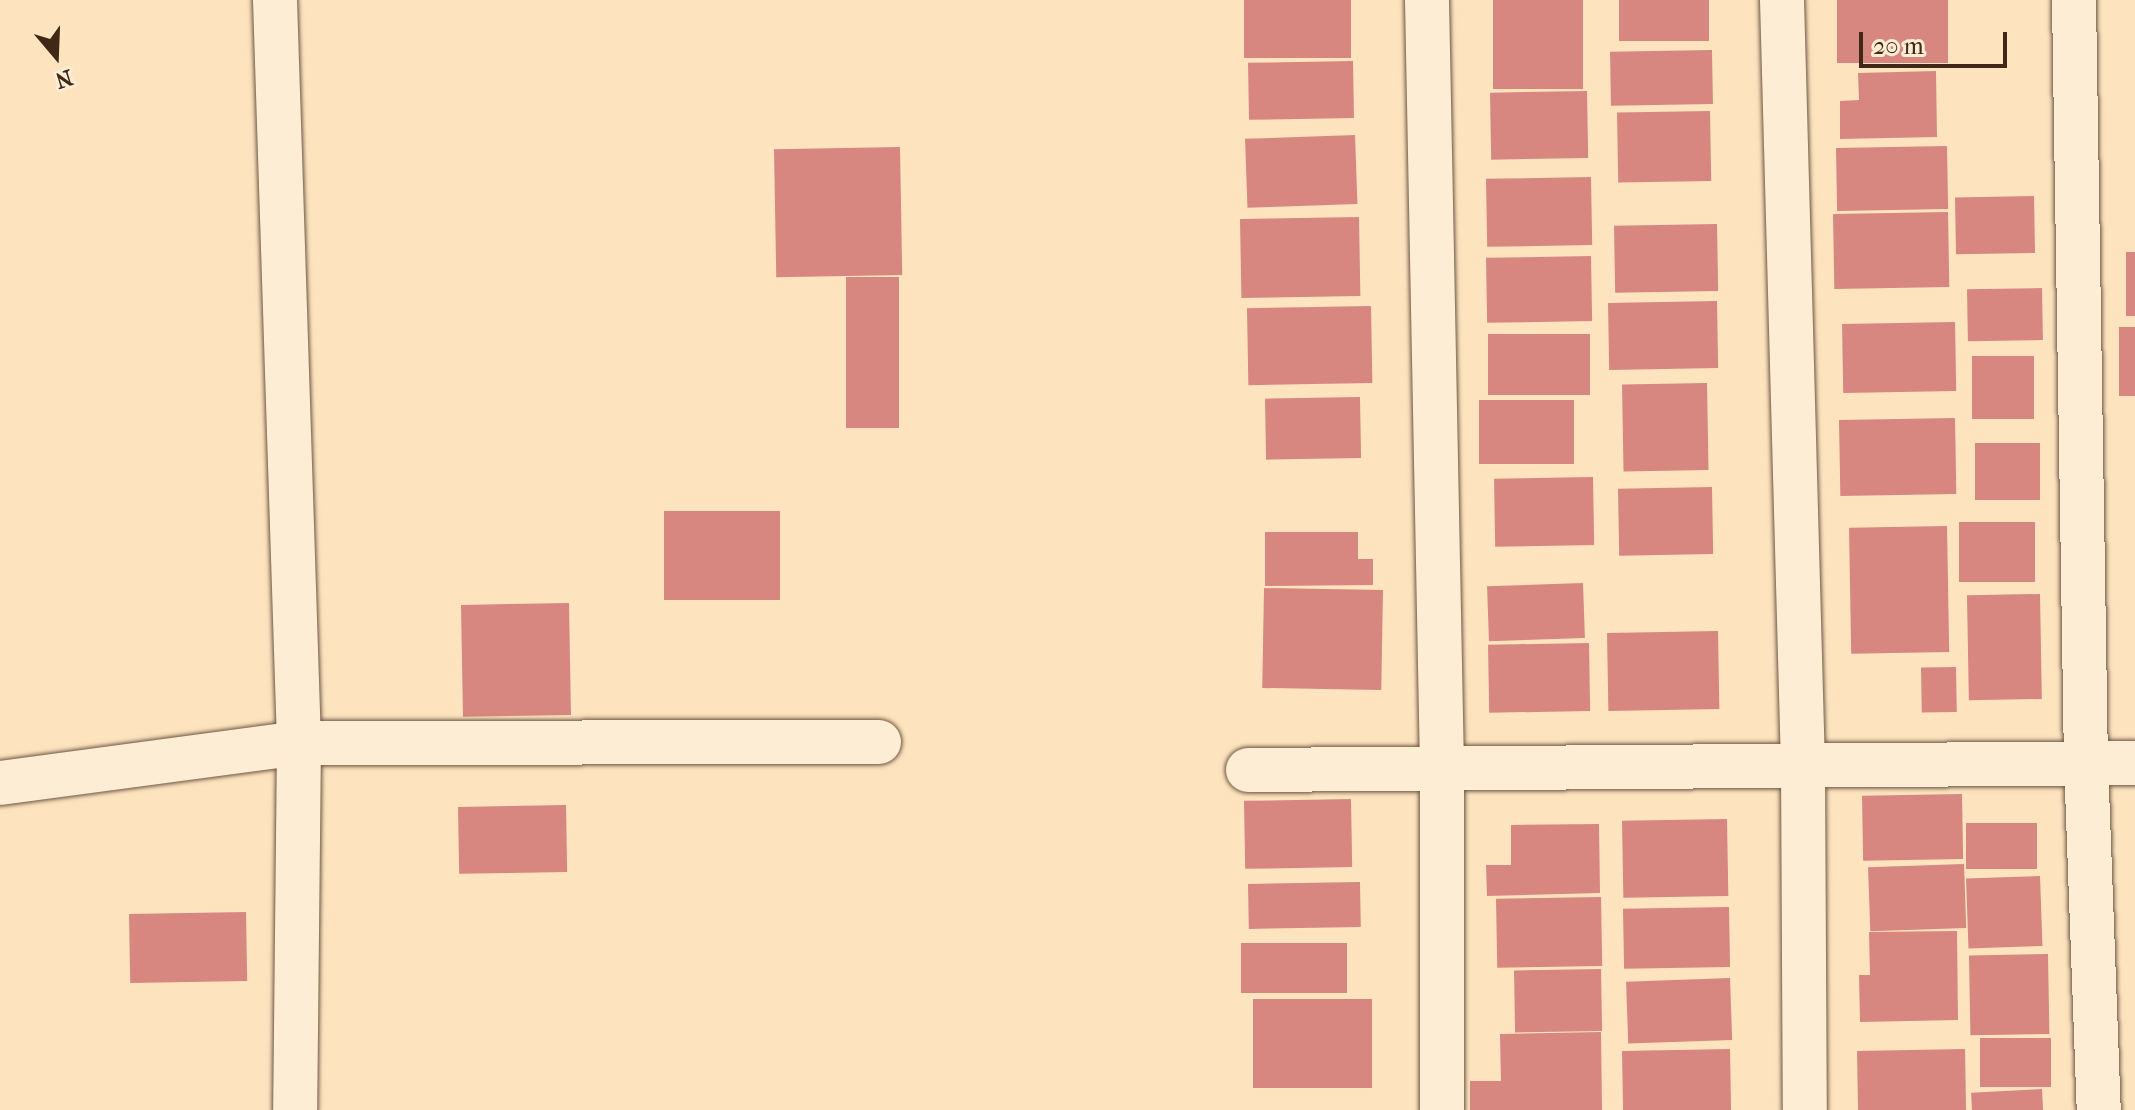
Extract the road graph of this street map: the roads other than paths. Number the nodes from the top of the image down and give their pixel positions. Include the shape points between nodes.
1 (275, 0) edge
2 (1427, 0) edge
3 (1782, 0) edge
4 (2074, 0) edge
5 (879, 742) dead end
6 (299, 743) junction
7 (2086, 762) junction
8 (2135, 763) edge
9 (1803, 766) junction
10 (1442, 769) junction
11 (1248, 770) dead end
12 (0, 783) edge
13 (295, 1110) edge
14 (1442, 1110) edge
15 (1805, 1110) edge
16 (2099, 1110) edge

1 - 6 street
2 - 10 street
3 - 9 street
4 - 7 street
5 - 6 street
6 - 12 street
6 - 13 street
7 - 8 street
7 - 9 street
7 - 16 street
9 - 10 street
9 - 15 street
10 - 11 street
10 - 14 street

